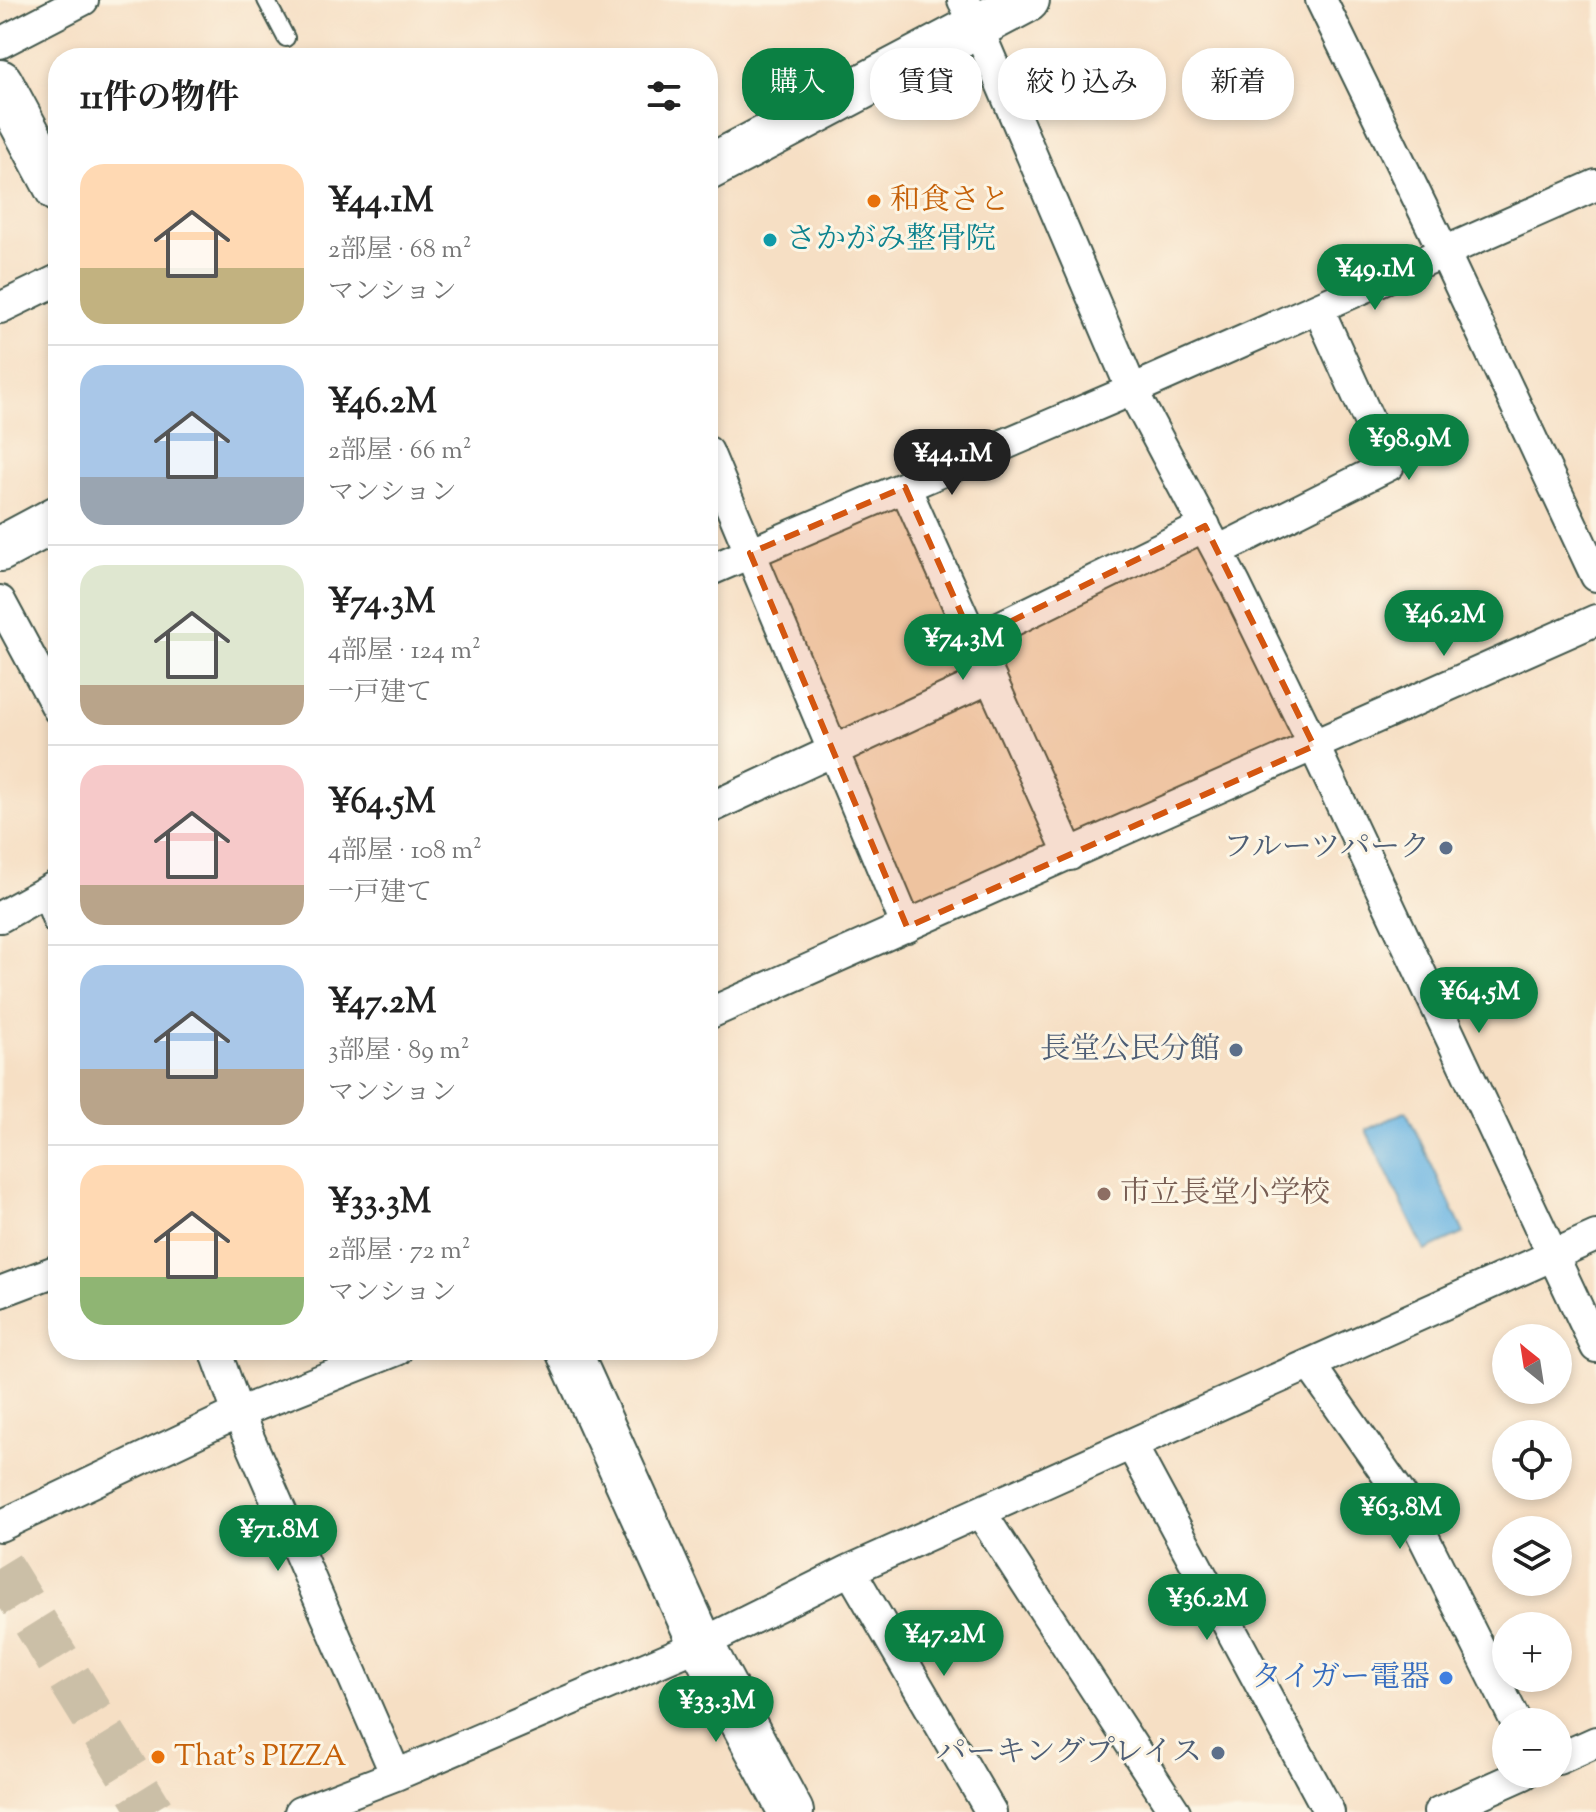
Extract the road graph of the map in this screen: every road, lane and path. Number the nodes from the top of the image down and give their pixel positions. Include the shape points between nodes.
1 (83, 0) edge
2 (266, 0) edge
3 (1027, 0) edge
4 (1321, 0) edge
5 (970, 13) edge
6 (286, 38) dead end
7 (0, 43) edge
8 (1, 86) edge
9 (718, 162) edge
10 (48, 172) edge
11 (1596, 185) edge
12 (1444, 252) junction
13 (48, 285) edge
14 (0, 308) edge
15 (1318, 308) junction
16 (1132, 390) junction
17 (718, 476) edge
18 (905, 487) junction
19 (48, 523) edge
20 (1212, 539) junction
21 (0, 549) edge
22 (750, 553) junction
23 (718, 567) edge
24 (1596, 576) edge
25 (0, 601) edge
26 (1596, 620) edge
27 (973, 640) junction
28 (990, 678) junction
29 (48, 690) edge
30 (1314, 746) junction
31 (833, 751) junction
32 (718, 804) edge
33 (1070, 855) junction
34 (48, 890) edge
35 (0, 917) edge
36 (907, 927) junction
37 (718, 1010) edge
38 (1596, 1236) edge
39 (1552, 1254) junction
40 (48, 1274) edge
41 (0, 1292) edge
42 (1596, 1347) edge
43 (219, 1360) edge
44 (372, 1360) edge
45 (573, 1360) edge
46 (1310, 1365) junction
47 (238, 1413) junction
48 (1132, 1446) junction
49 (981, 1513) junction
50 (0, 1526) edge
51 (850, 1570) junction
52 (701, 1644) junction
53 (1509, 1708) edge
54 (1596, 1742) edge
55 (1572, 1753) edge
56 (396, 1775) junction
57 (1493, 1788) edge
58 (300, 1812) edge
59 (791, 1812) edge
60 (991, 1812) edge
61 (1175, 1812) edge
62 (1329, 1812) edge
63 (1439, 1812) edge

1 - 7 street
2 - 6 lane
3 - 5 street
4 - 12 street
5 - 9 street
5 - 16 street
8 - 10 street
11 - 12 street
12 - 15 street
12 - 24 street
13 - 14 street
15 - 16 street
15 - 20 street via 1389,465
16 - 18 street
16 - 20 street
17 - 22 street
18 - 22 street
18 - 27 street
19 - 21 street
20 - 27 street
20 - 30 street
22 - 23 street
22 - 31 street
25 - 29 street
26 - 30 street
27 - 28 street
28 - 31 street
28 - 33 street
30 - 33 street
30 - 39 street
31 - 32 street
31 - 36 street
33 - 36 street
34 - 35 street
36 - 37 street
38 - 39 street
39 - 42 street
39 - 46 street
40 - 41 street
43 - 47 street
44 - 47 street
45 - 52 street
46 - 48 street
46 - 53 street via 1406,1502
47 - 50 street
47 - 56 street
48 - 49 street
48 - 62 street
49 - 51 street
49 - 61 street
51 - 52 street
51 - 60 street
52 - 56 street
52 - 59 street
54 - 55 street
56 - 58 street
57 - 63 street

